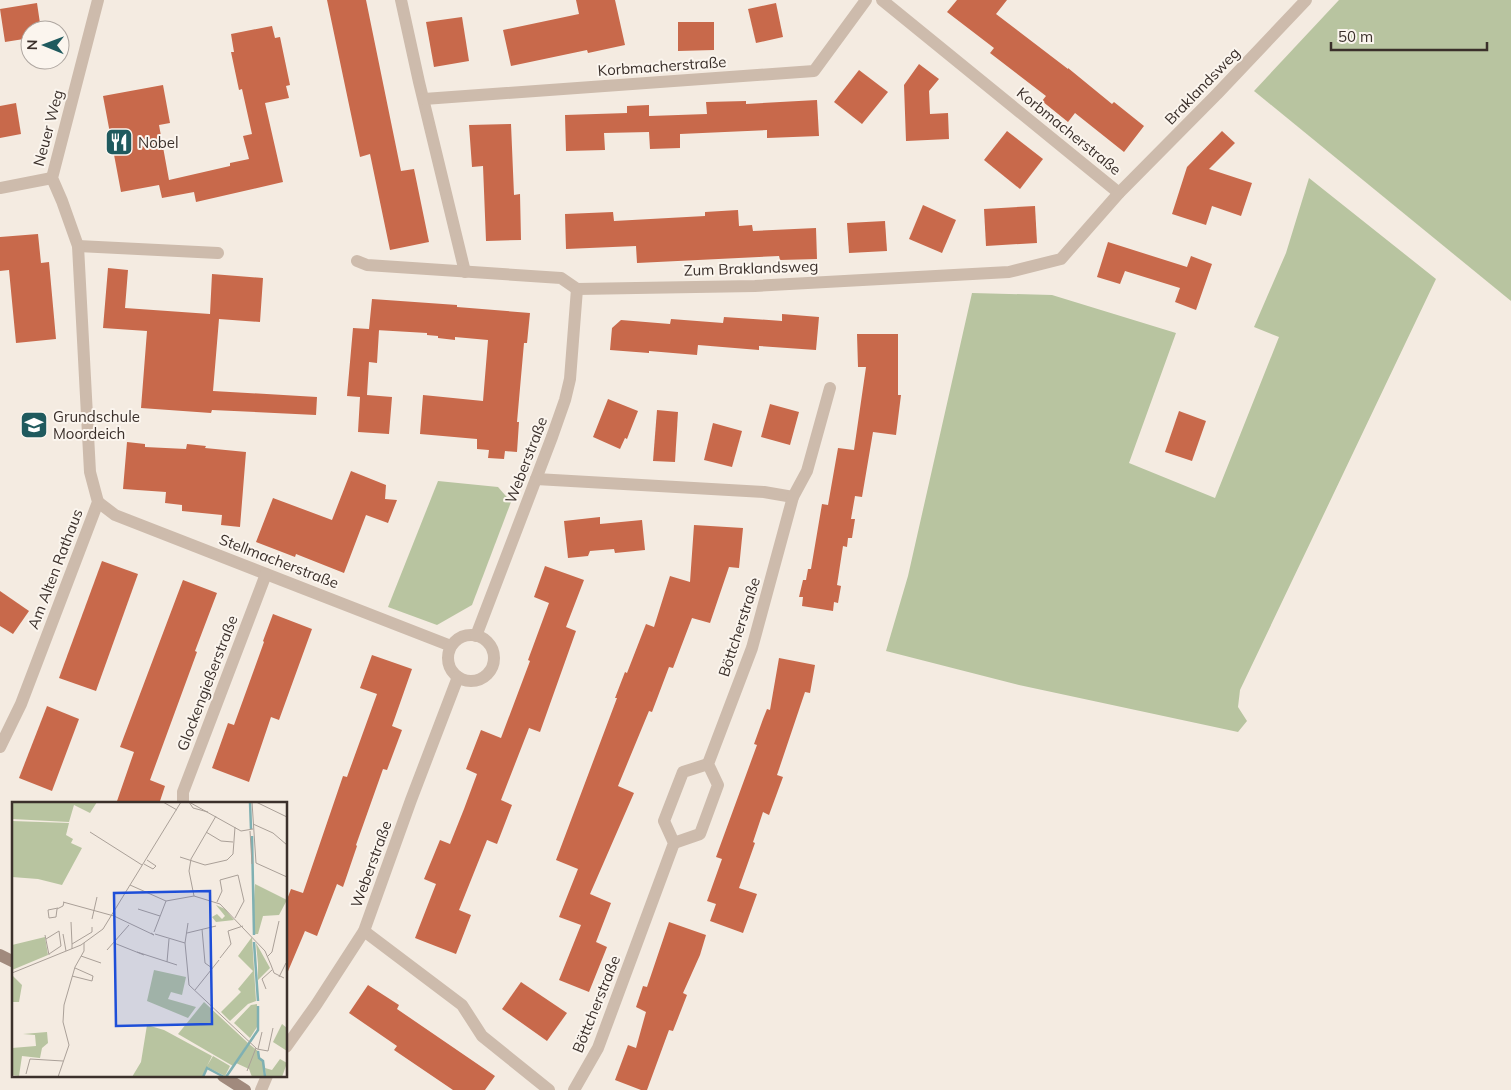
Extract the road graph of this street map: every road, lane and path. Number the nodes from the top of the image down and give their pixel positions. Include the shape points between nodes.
1 (98, 0) edge
2 (401, 0) edge
3 (866, 0) edge
4 (882, 0) edge
5 (1306, 0) edge
6 (424, 99) junction
7 (52, 178) junction
8 (0, 188) edge
9 (1119, 192) junction
10 (78, 246) junction
11 (218, 253) dead end
12 (358, 261) dead end
13 (465, 272) junction
14 (577, 289) junction
15 (830, 388) dead end
16 (536, 480) junction
17 (793, 497) junction
18 (98, 502) junction
19 (266, 574) junction
20 (476, 636) junction
21 (451, 646) junction
22 (458, 678) junction
23 (0, 747) edge
24 (708, 764) junction
25 (183, 802) edge
26 (674, 843) junction
27 (364, 931) junction
28 (0, 955) edge
29 (12, 961) edge
30 (288, 1044) edge
31 (226, 1078) edge
32 (266, 1078) edge
33 (245, 1090) edge
34 (261, 1090) edge
35 (549, 1090) edge
36 (574, 1090) edge

1 - 7 street, Neuer Weg
2 - 6 street
3 - 6 street, Korbmacherstraße via 814,71
4 - 9 street, Korbmacherstraße
5 - 9 street, Braklandsweg
6 - 13 street
7 - 8 street, Neuer Weg
7 - 10 street, Neuer Weg
9 - 14 street, Zum Braklandsweg via 1062,259 1009,272 755,286
10 - 11 street
10 - 18 street, Am Alten Rathaus via 90,472
12 - 13 street, Zum Braklandsweg via 367,265
13 - 14 street, Zum Braklandsweg via 561,278
14 - 16 street, Weberstraße via 570,379
15 - 17 street, Böttcherstraße via 806,471
16 - 17 street via 764,492
16 - 20 street, Weberstraße
17 - 24 street, Böttcherstraße via 752,648
18 - 19 street, Stellmacherstraße via 115,515
18 - 23 street, Am Alten Rathaus via 21,704
19 - 21 street, Stellmacherstraße
19 - 25 street, Glockengießerstraße via 183,792
20 - 21 street via 467,635
20 - 22 street via 491,648 494,657 492,667 478,680
21 - 22 street via 448,657 450,669
22 - 27 street, Weberstraße
24 - 26 street via 718,786 700,834
24 - 26 street via 683,772 664,821
26 - 36 street, Böttcherstraße via 598,1048
27 - 30 street, Weberstraße
27 - 35 street via 462,1005 482,1036
28 - 29 main road
31 - 33 main road
32 - 34 street

